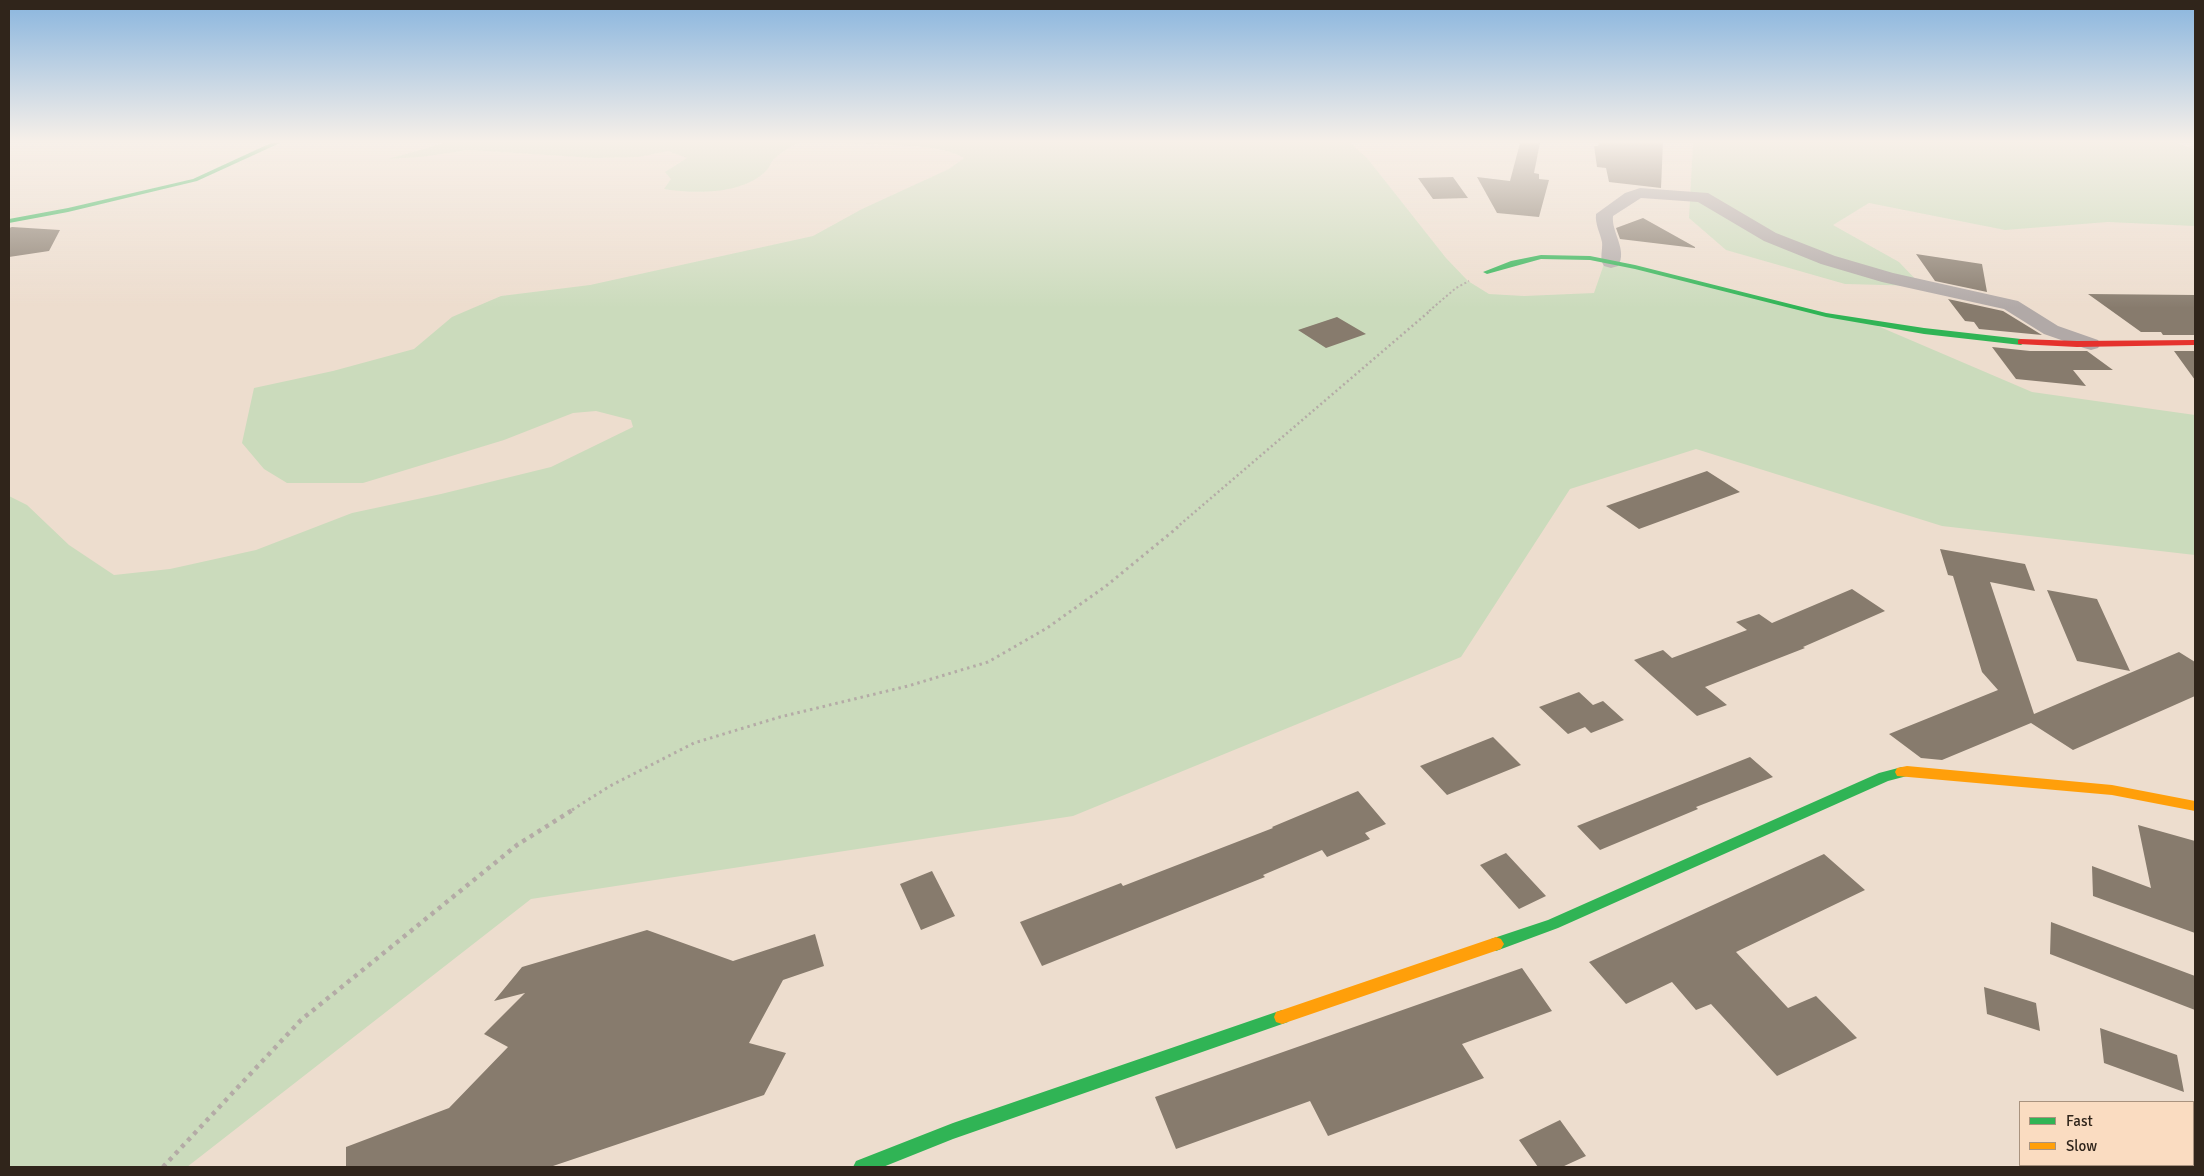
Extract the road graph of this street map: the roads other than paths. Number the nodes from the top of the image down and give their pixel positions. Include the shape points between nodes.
1 (122, 198) edge
2 (1627, 198) edge
3 (1703, 198) edge
4 (9, 221) edge
5 (1611, 262) junction
6 (1487, 272) road end
7 (2195, 343) edge
8 (2091, 344) junction
9 (2195, 806) edge
10 (862, 1167) edge

1 - 4 street
2 - 5 street via 1605,214
3 - 8 street via 1770,237 1828,260 1890,278 2011,305 2051,330
5 - 6 street via 1562,256 1534,258
5 - 8 street via 1873,324 2007,341
7 - 8 street
9 - 10 street via 2112,790 1908,771 1884,777 1553,924 953,1131

